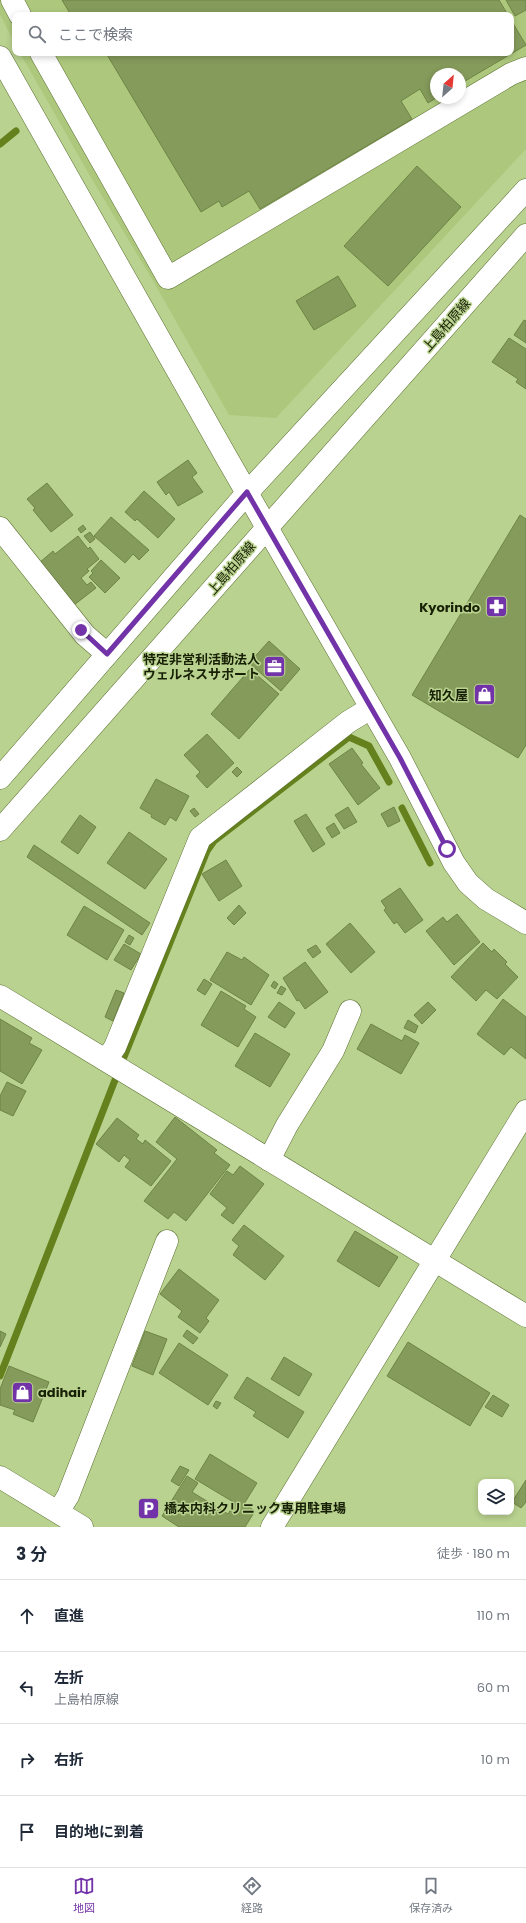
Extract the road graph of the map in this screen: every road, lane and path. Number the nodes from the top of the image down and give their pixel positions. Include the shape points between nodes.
1 (12, 0) edge
2 (18, 12) edge
3 (43, 56) edge
4 (0, 57) edge
5 (525, 67) edge
6 (526, 190) edge
7 (526, 235) edge
8 (247, 492) junction
9 (267, 527) junction
10 (0, 528) edge
11 (107, 654) junction
12 (371, 708) junction
13 (3, 769) edge
14 (0, 830) edge
15 (526, 923) edge
16 (0, 996) edge
17 (350, 1011) dead end
18 (106, 1060) junction
19 (526, 1111) edge
20 (269, 1160) junction
21 (166, 1241) dead end
22 (435, 1260) junction
23 (526, 1316) edge
24 (0, 1477) edge
25 (58, 1512) junction
26 (82, 1527) edge
27 (272, 1527) edge

1 - 2 street
3 - 5 street via 168,278
4 - 8 street
6 - 8 street
7 - 9 street, 上島柏原線
8 - 9 street
8 - 11 street
9 - 12 street
9 - 14 street, 上島柏原線
10 - 11 street via 81,630
11 - 13 street
12 - 15 street via 454,863 468,883 486,899
12 - 18 street via 348,722 200,838 115,1047
16 - 18 street
17 - 20 street via 333,1051 287,1125
18 - 20 street
19 - 22 street
20 - 22 street
21 - 25 street via 70,1488
22 - 23 street
22 - 27 street
24 - 25 street
25 - 26 street

